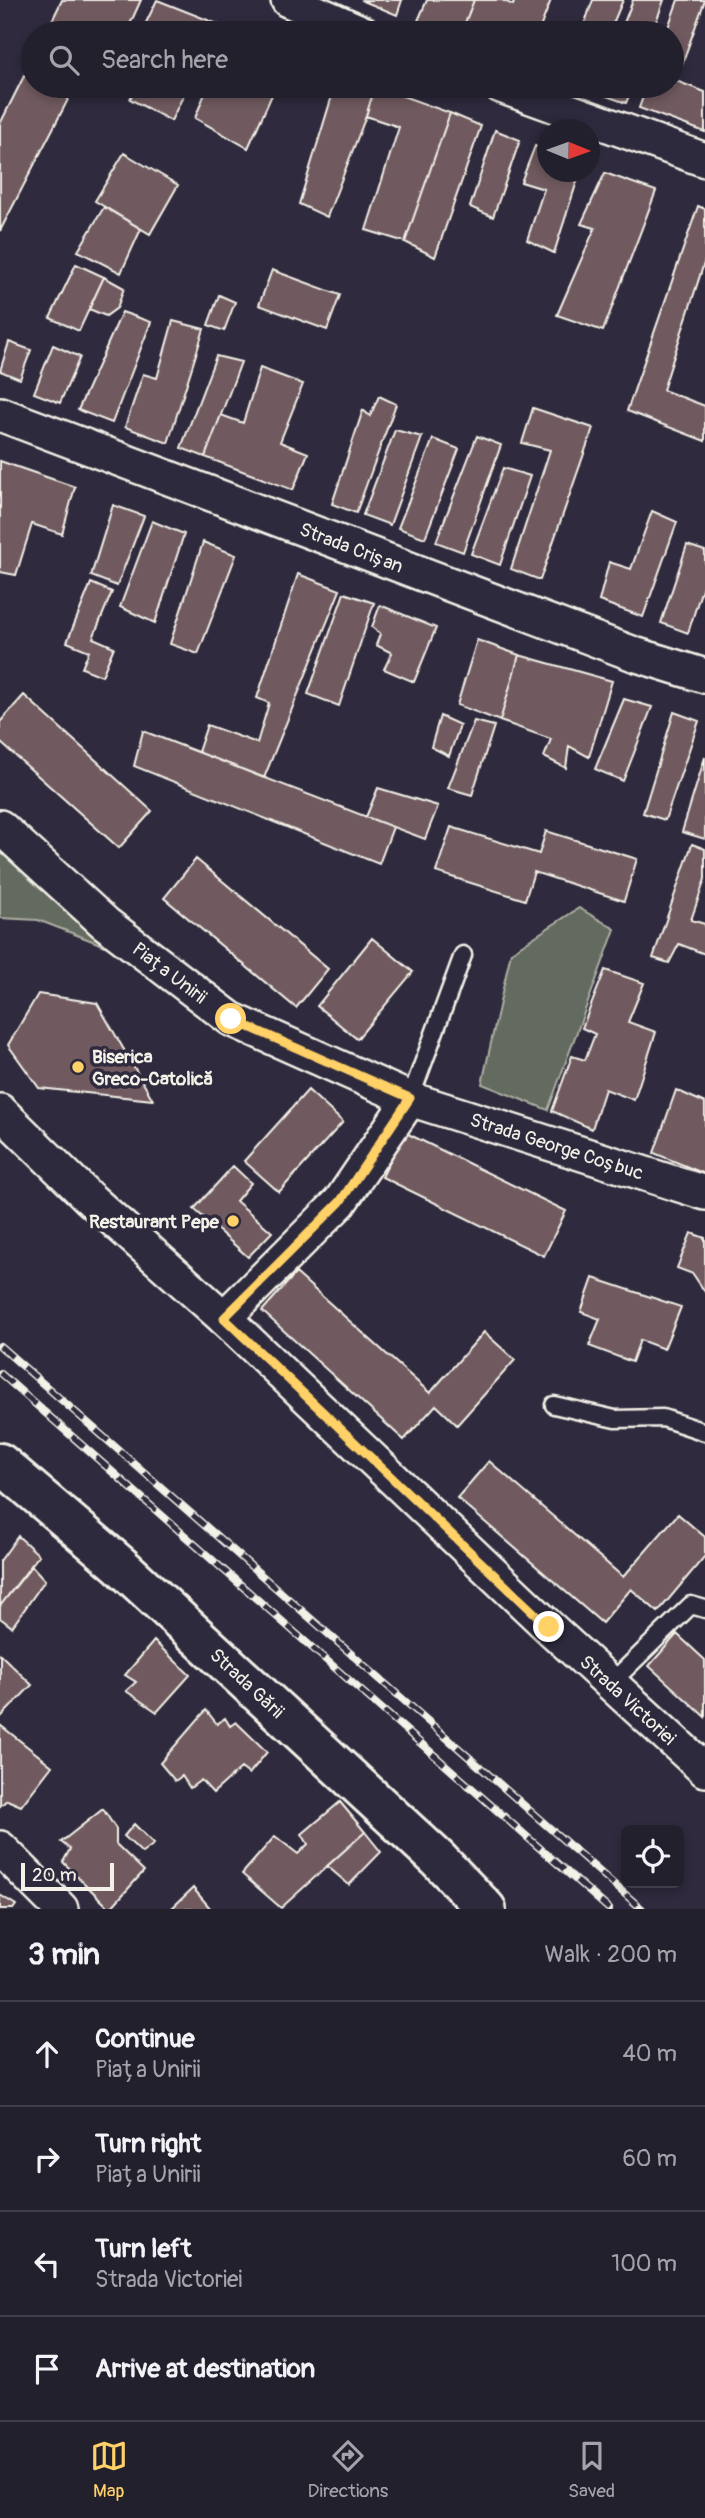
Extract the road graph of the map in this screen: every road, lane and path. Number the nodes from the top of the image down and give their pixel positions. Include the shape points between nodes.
1 (288, 0) edge
2 (336, 21) edge
3 (534, 98) edge
4 (705, 160) edge
5 (0, 414) edge
6 (705, 676) edge
7 (0, 827) edge
8 (463, 955) dead end
9 (410, 1098) junction
10 (0, 1111) edge
11 (705, 1193) edge
12 (224, 1318) junction
13 (554, 1405) dead end
14 (705, 1432) edge
15 (0, 1463) edge
16 (705, 1609) edge
17 (610, 1684) junction
18 (705, 1770) edge
19 (0, 1848) edge
20 (61, 1909) edge
21 (486, 1909) edge

1 - 2 street
3 - 4 street
5 - 6 street, Strada Crișan via 634,654
7 - 9 street, Piața Unirii via 105,923 231,1019
8 - 9 lane
9 - 11 street, Strada George Coșbuc
9 - 12 street via 340,1202
10 - 12 street, Strada Victoriei via 88,1198
12 - 17 street, Strada Victoriei
13 - 14 lane via 615,1419 663,1418
15 - 21 street, Strada Gării via 131,1575 439,1859
16 - 17 lane via 691,1605
17 - 18 street, Strada Victoriei
19 - 20 street

